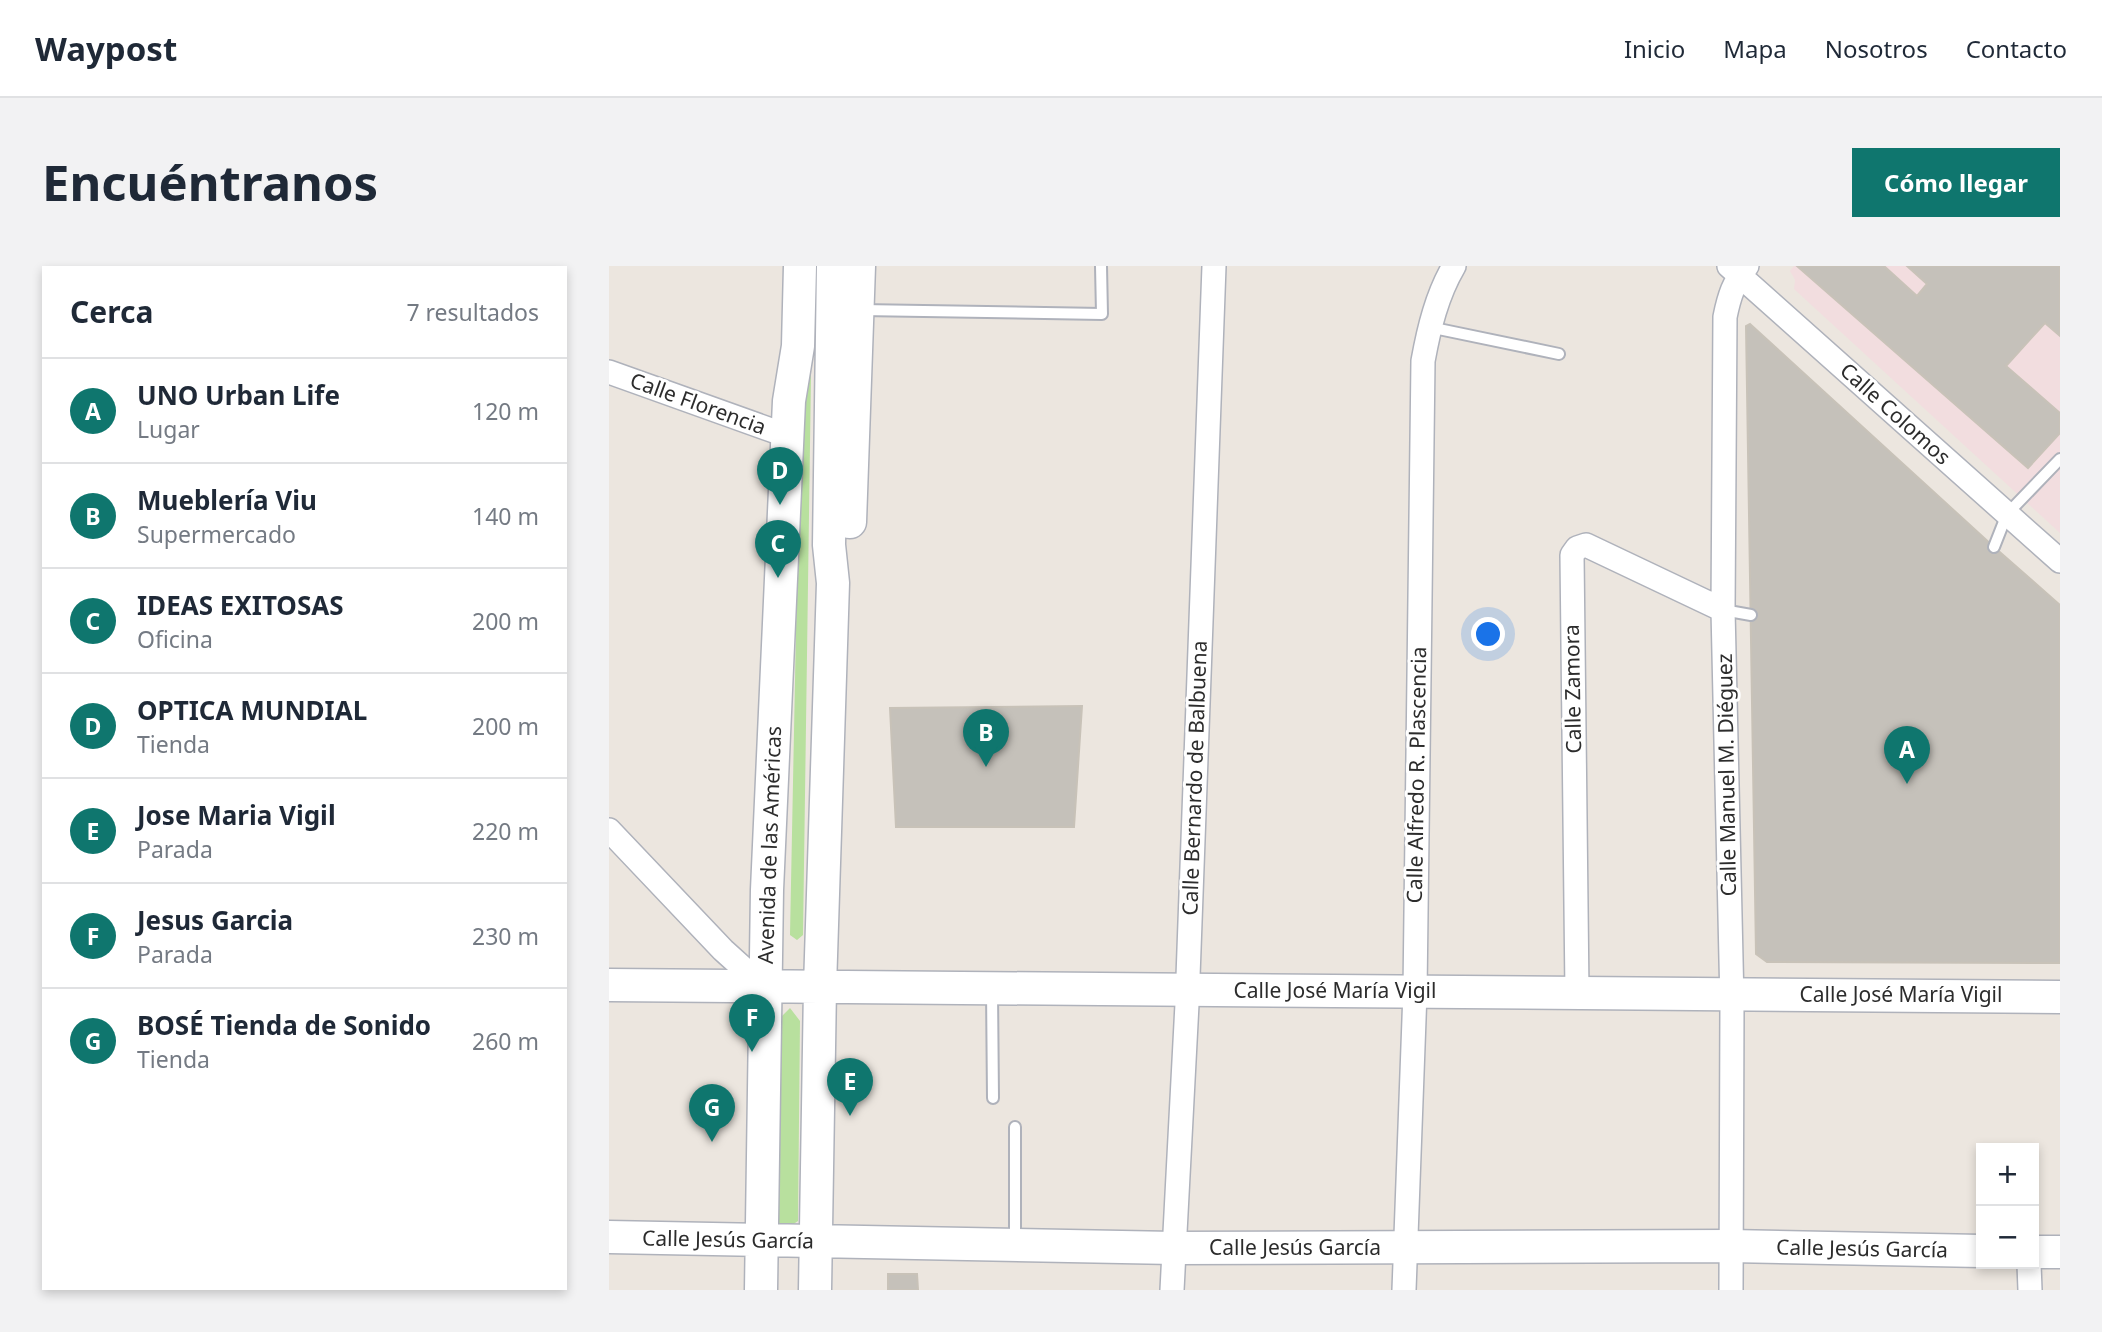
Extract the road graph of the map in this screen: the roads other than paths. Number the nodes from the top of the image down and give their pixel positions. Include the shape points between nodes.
1 (779, 266) edge
2 (800, 266) edge
3 (833, 266) edge
4 (859, 266) edge
5 (1101, 266) edge
6 (1214, 266) edge
7 (1454, 266) edge
8 (1739, 269) edge
9 (859, 310) junction
10 (1429, 327) junction
11 (1559, 354) dead end
12 (609, 372) edge
13 (789, 401) junction
14 (788, 436) junction
15 (2060, 459) edge
16 (2007, 514) junction
17 (1994, 547) dead end
18 (2060, 561) edge
19 (833, 583) junction
20 (1723, 610) junction
21 (1751, 615) dead end
22 (609, 830) edge
23 (609, 985) edge
24 (764, 987) junction
25 (820, 987) junction
26 (992, 988) junction
27 (1188, 990) junction
28 (1415, 992) junction
29 (1577, 993) junction
30 (1731, 994) junction
31 (2060, 996) edge
32 (993, 1098) dead end
33 (1015, 1127) dead end
34 (609, 1237) edge
35 (762, 1241) junction
36 (816, 1242) junction
37 (1730, 1245) junction
38 (1015, 1246) junction
39 (1174, 1248) junction
40 (1405, 1248) junction
41 (1976, 1251) edge
42 (2039, 1252) edge
43 (2060, 1252) edge
44 (2029, 1269) edge
45 (761, 1290) edge
46 (815, 1290) edge
47 (1172, 1290) edge
48 (1404, 1290) edge
49 (1731, 1290) edge
50 (2029, 1290) edge

1 - 13 street, Avenida de las Américas via 781,347
2 - 13 street, Avenida de las Américas via 798,346
3 - 19 street via 829,545
4 - 9 street
5 - 9 lane via 1102,314
6 - 27 street, Calle Bernardo de Balbuena
7 - 10 street, Calle Alfredo R. Plascencia
8 - 16 street, Calle Colomos
8 - 20 street, Calle Manuel M. Diéguez via 1725,317
9 - 19 street via 849,547
10 - 11 lane
10 - 28 street, Calle Alfredo R. Plascencia via 1423,361
12 - 14 street, Calle Florencia
13 - 14 street, Avenida de las Américas
14 - 24 street, Avenida de las Américas
15 - 16 lane
16 - 17 lane
16 - 18 street, Calle Colomos
19 - 25 street
20 - 21 lane
20 - 29 street, Calle Zamora via 1586,545 1572,555
20 - 30 street, Calle Manuel M. Diéguez
22 - 24 street
23 - 24 street, Calle José María Vigil
24 - 25 street, Calle José María Vigil
24 - 35 street, Avenida de las Américas
25 - 26 street, Calle José María Vigil
25 - 36 street
26 - 27 street, Calle José María Vigil
26 - 32 lane
27 - 28 street, Calle José María Vigil
27 - 39 street, Calle Bernardo de Balbuena
28 - 29 street, Calle José María Vigil
28 - 40 street, Calle Alfredo R. Plascencia
29 - 30 street, Calle José María Vigil
30 - 31 street, Calle José María Vigil
30 - 37 street, Calle Manuel M. Diéguez
33 - 38 lane
34 - 35 street, Calle Jesús García
35 - 36 street, Calle Jesús García
35 - 45 street, Avenida de las Américas
36 - 38 street, Calle Jesús García
36 - 46 street
37 - 40 street, Calle Jesús García
37 - 41 street, Calle Jesús García
37 - 49 street, Calle Manuel M. Diéguez
38 - 39 street, Calle Jesús García
39 - 40 street, Calle Jesús García
39 - 47 street, Calle Bernardo de Balbuena
40 - 48 street, Calle Alfredo R. Plascencia
42 - 43 street
44 - 50 street

